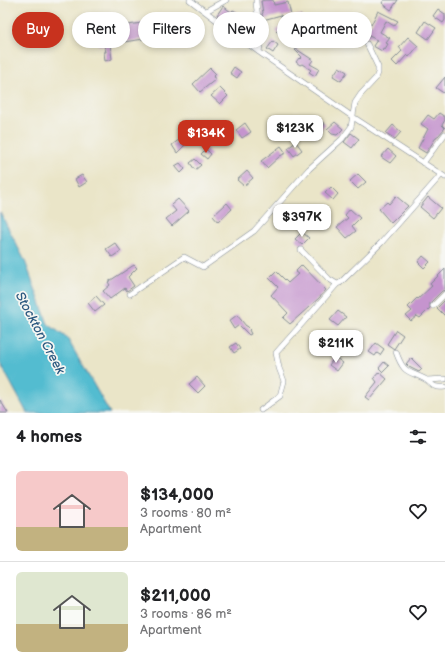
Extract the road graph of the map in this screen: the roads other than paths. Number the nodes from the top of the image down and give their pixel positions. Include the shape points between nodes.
1 (190, 0) edge
2 (226, 0) edge
3 (256, 0) edge
4 (206, 11) junction
5 (369, 48) edge
6 (259, 52) junction
7 (353, 117) junction
8 (445, 134) edge
9 (423, 163) junction
10 (443, 176) edge
11 (301, 250) dead end
12 (337, 284) junction
13 (130, 294) dead end
14 (445, 294) edge
15 (433, 306) dead end
16 (396, 352) dead end
17 (445, 379) edge
18 (427, 380) junction
19 (445, 388) edge
20 (261, 410) dead end

1 - 4 street
2 - 4 street
3 - 6 street via 261,39
4 - 6 street
5 - 7 street via 378,67 378,73 355,103
6 - 7 street
7 - 9 street
7 - 13 street via 351,127 342,139 309,169 254,231 203,267 184,257
8 - 9 street
9 - 10 street
10 - 12 street via 410,208 381,243
11 - 12 street
12 - 20 street via 276,352 284,381 280,396
14 - 15 street
16 - 18 street via 408,373
17 - 18 street
18 - 19 street via 433,386

